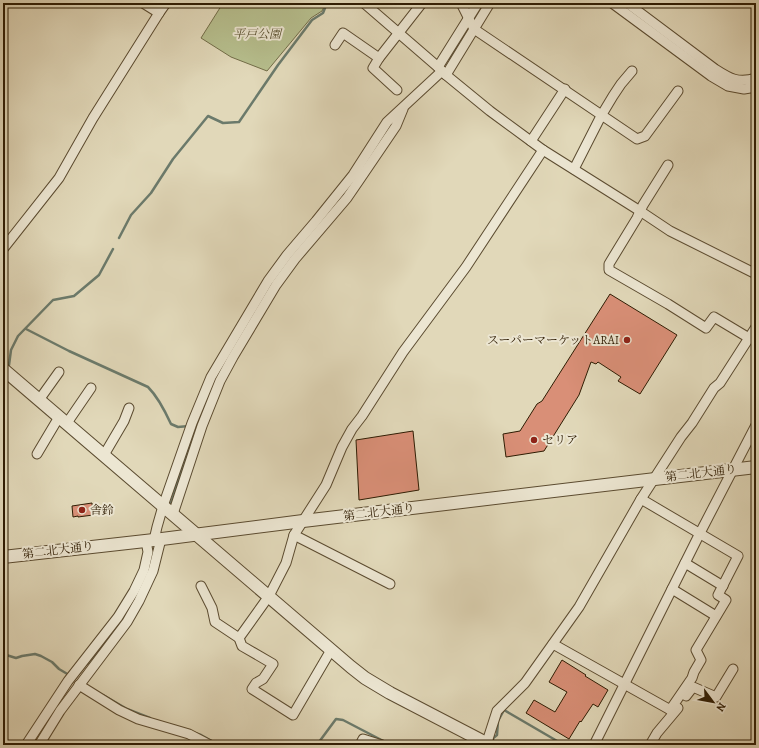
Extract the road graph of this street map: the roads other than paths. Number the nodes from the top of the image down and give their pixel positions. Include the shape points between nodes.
1 (142, 3) edge
2 (166, 3) edge
3 (364, 3) edge
4 (422, 3) edge
5 (461, 3) edge
6 (478, 3) edge
7 (490, 3) edge
8 (612, 3) edge
9 (627, 3) edge
10 (159, 13) junction
11 (469, 18) junction
12 (474, 29) junction
13 (399, 33) junction
14 (335, 45) dead end
15 (379, 58) junction
16 (632, 70) dead end
17 (442, 71) junction
18 (756, 78) edge
19 (756, 87) edge
20 (565, 89) junction
21 (397, 90) dead end
22 (678, 91) dead end
23 (602, 116) junction
24 (531, 141) junction
25 (543, 150) junction
26 (668, 165) dead end
27 (574, 169) junction
28 (640, 211) junction
29 (3, 249) edge
30 (756, 274) edge
31 (272, 284) junction
32 (756, 327) edge
33 (749, 338) junction
34 (7, 372) edge
35 (59, 372) dead end
36 (91, 388) dead end
37 (39, 400) junction
38 (129, 408) dead end
39 (63, 420) junction
40 (756, 425) edge
41 (37, 454) dead end
42 (104, 455) junction
43 (756, 467) edge
44 (733, 470) junction
45 (655, 479) junction
46 (642, 499) junction
47 (163, 506) junction
48 (173, 514) junction
49 (303, 521) junction
50 (700, 533) junction
51 (197, 534) junction
52 (294, 535) junction
53 (154, 540) junction
54 (3, 557) edge
55 (685, 563) junction
56 (390, 584) dead end
57 (202, 586) dead end
58 (723, 586) junction
59 (672, 589) junction
60 (268, 596) junction
61 (716, 616) junction
62 (239, 638) junction
63 (553, 644) junction
64 (331, 650) junction
65 (93, 658) junction
66 (734, 669) dead end
67 (81, 682) junction
68 (625, 684) junction
69 (672, 711) junction
70 (26, 745) edge
71 (39, 745) edge
72 (210, 745) edge
73 (360, 745) edge
74 (382, 745) edge
75 (488, 745) edge
76 (594, 745) edge
77 (650, 745) edge

1 - 10 street
2 - 10 street
3 - 13 street
4 - 13 street
5 - 11 street
6 - 11 street
7 - 12 street
8 - 19 street via 728,86 744,89
9 - 18 street via 729,78
10 - 29 street via 93,118 59,178
11 - 12 street
11 - 17 street
12 - 17 street
12 - 20 street
13 - 15 street
13 - 17 street
14 - 15 street via 343,33
15 - 21 street via 373,68
16 - 23 street
17 - 24 street
17 - 31 street via 405,105 396,126 347,198
20 - 23 street
20 - 24 street
22 - 23 street via 645,136 637,139
23 - 27 street
24 - 25 street
25 - 27 street
25 - 49 street via 466,267 402,352 352,429 326,485
26 - 28 street
27 - 28 street
28 - 30 street via 670,231
28 - 33 street via 609,264 610,270 706,328 714,316
31 - 47 street via 211,377
31 - 48 street via 220,381
32 - 33 street
33 - 45 street
34 - 37 street
35 - 37 street
36 - 39 street
37 - 39 street
38 - 42 street
39 - 41 street
39 - 42 street
40 - 44 street
42 - 47 street
43 - 44 street, 第二北大通り
44 - 45 street, 第二北大通り
44 - 50 street
45 - 46 street
45 - 49 street, 第二北大通り
46 - 50 street
46 - 63 street via 579,607
47 - 48 street
47 - 53 street
48 - 51 street
49 - 51 street, 第二北大通り
49 - 52 street
50 - 55 street
50 - 58 street via 738,556
51 - 53 street, 第二北大通り
51 - 60 street
52 - 56 street
52 - 60 street via 286,563
53 - 54 street, 第二北大通り
53 - 65 street via 134,591
53 - 65 street via 153,571 140,601 127,622
55 - 58 street
55 - 59 street
57 - 62 street via 215,622
58 - 61 street via 718,595 726,600
59 - 61 street
59 - 68 street
60 - 62 street
60 - 64 street
61 - 69 street via 696,650 701,660
62 - 64 street via 242,646 273,664 264,679 256,683 252,689 293,715
63 - 68 street
63 - 75 street via 525,683 497,711
64 - 75 street via 365,678
65 - 67 street
65 - 70 street via 68,681
66 - 69 street via 716,696 693,687
67 - 71 street
67 - 72 street via 125,713 189,734
68 - 69 street
68 - 76 street
69 - 77 street
73 - 74 street via 363,739

